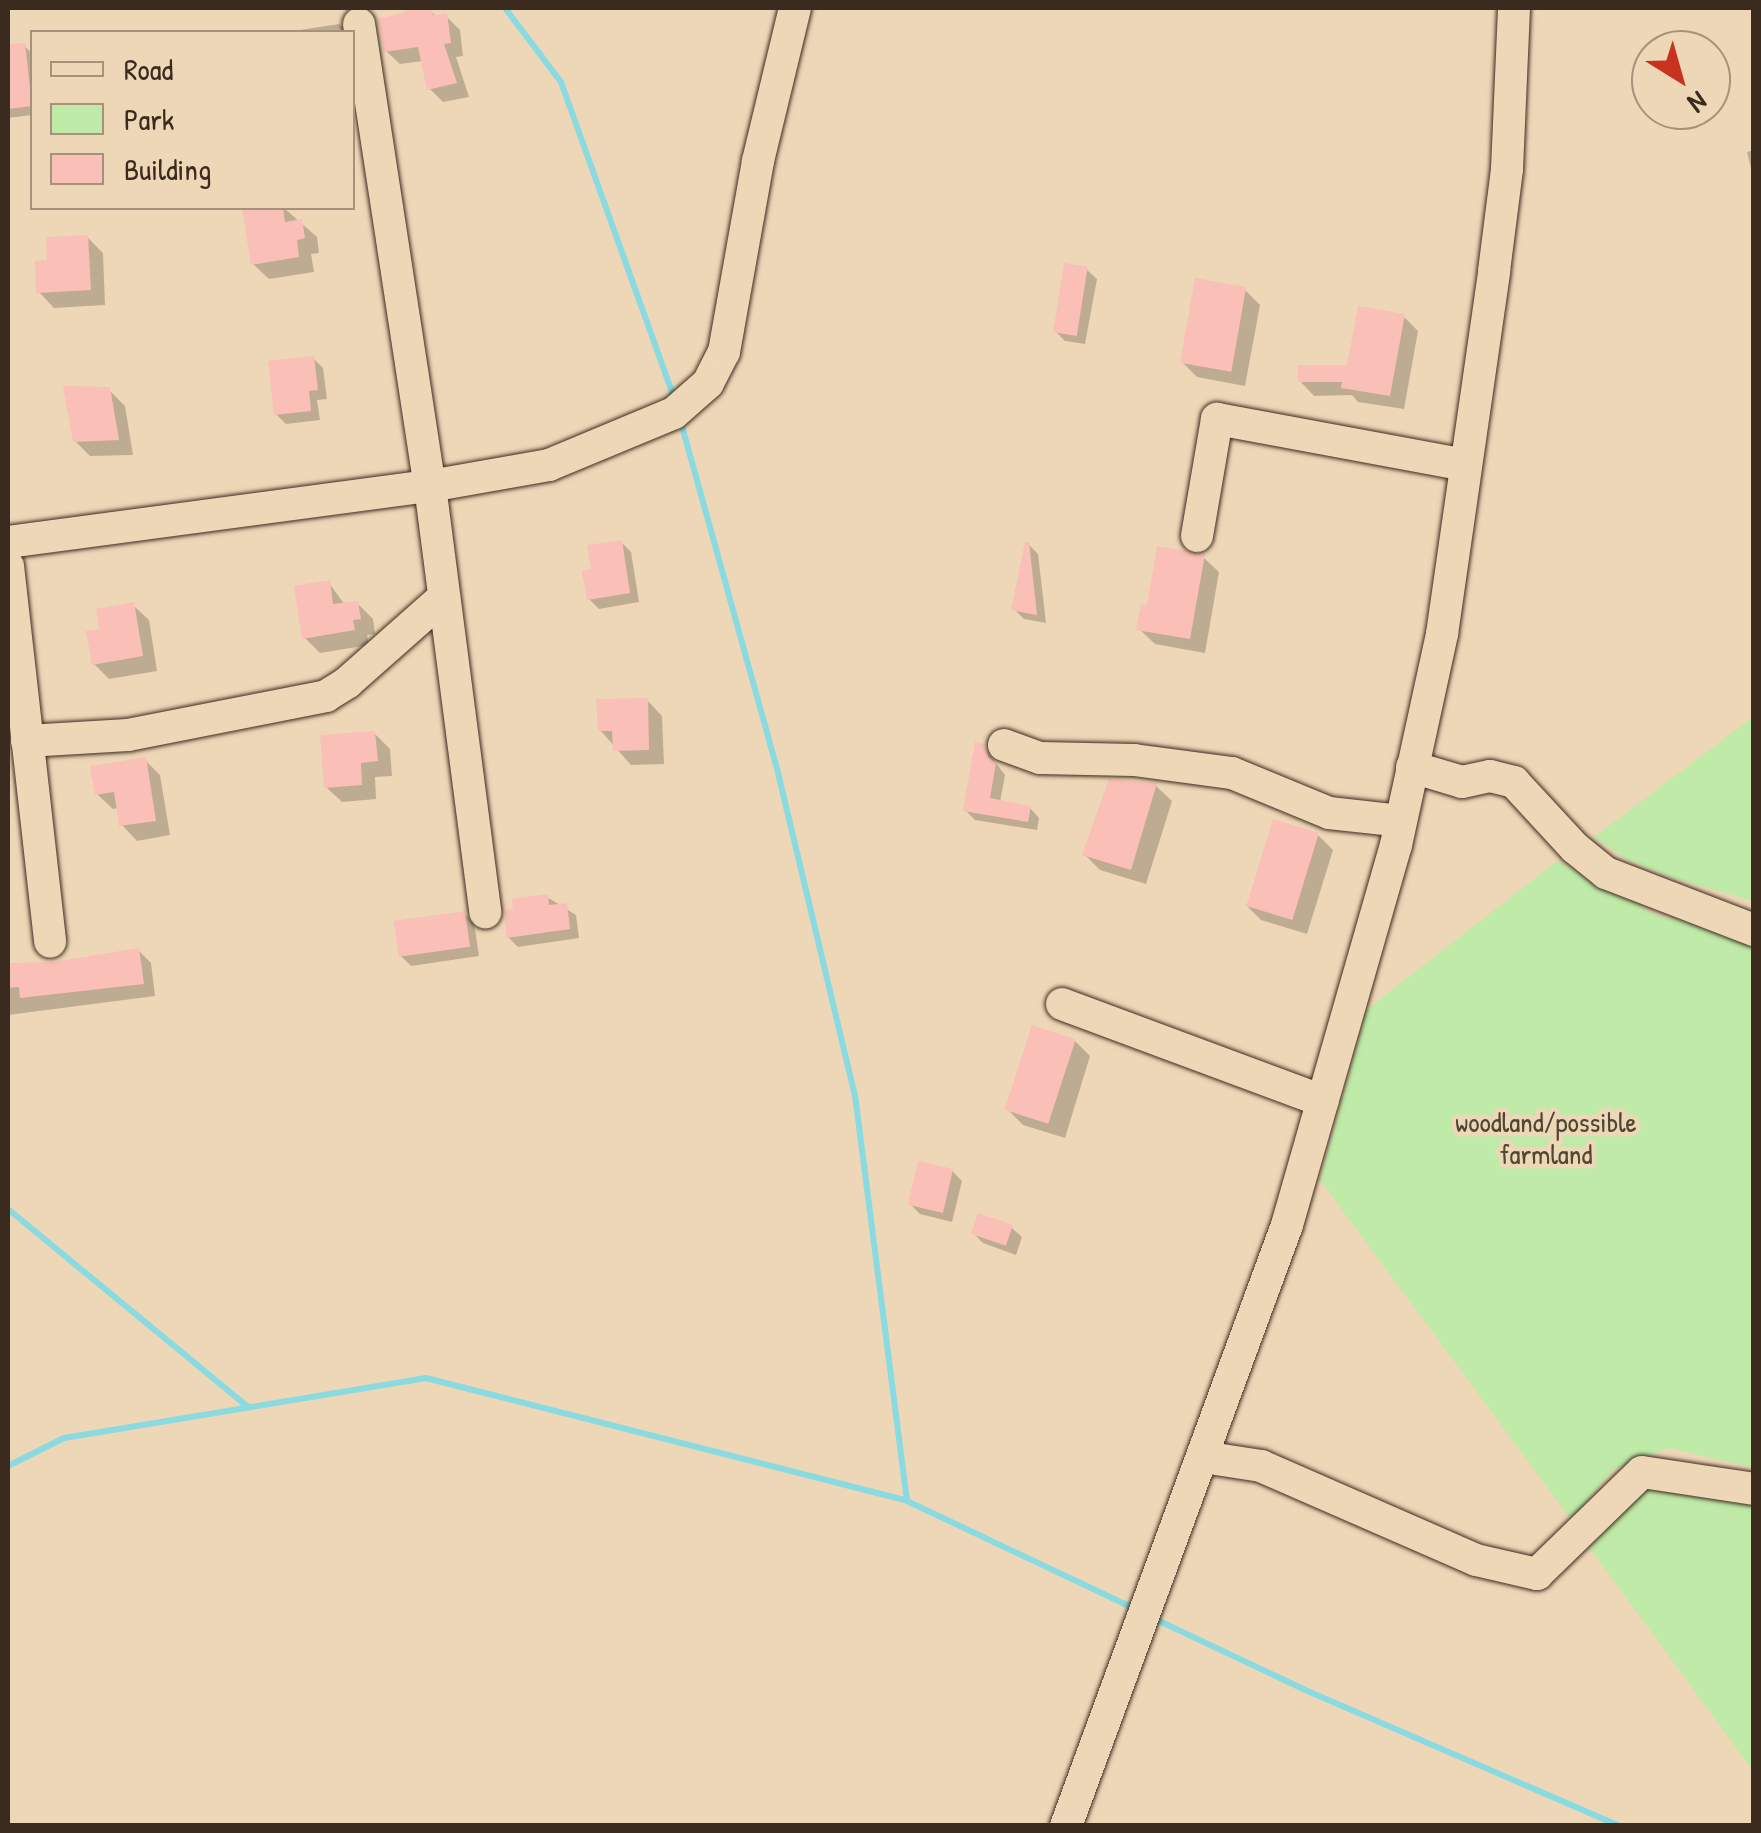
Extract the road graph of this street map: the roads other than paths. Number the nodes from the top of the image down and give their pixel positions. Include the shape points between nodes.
1 (795, 8) edge
2 (1514, 8) edge
3 (359, 24) dead end
4 (1465, 465) junction
5 (430, 486) junction
6 (1197, 536) dead end
7 (8, 542) edge
8 (8, 566) edge
9 (444, 596) junction
10 (27, 741) junction
11 (1004, 745) dead end
12 (1412, 767) junction
13 (1401, 821) junction
14 (485, 912) dead end
15 (1754, 930) edge
16 (50, 942) dead end
17 (1062, 1004) dead end
18 (1323, 1101) junction
19 (1204, 1457) junction
20 (1754, 1489) edge
21 (1066, 1826) edge

1 - 5 street via 758,161 724,352 708,383 674,413 549,465
2 - 4 street via 1507,169
3 - 5 street
4 - 6 street via 1217,420
4 - 12 street via 1442,634
5 - 7 street
5 - 9 street
8 - 10 street
9 - 10 street via 326,696 128,735
9 - 14 street
10 - 16 street
11 - 13 street via 1040,758 1134,760 1232,774 1329,813
12 - 13 street
12 - 15 street via 1462,782 1490,776 1514,782 1606,873
13 - 18 street
17 - 18 street
18 - 19 street
19 - 20 street via 1261,1466 1476,1560 1537,1574 1642,1472
19 - 21 street

